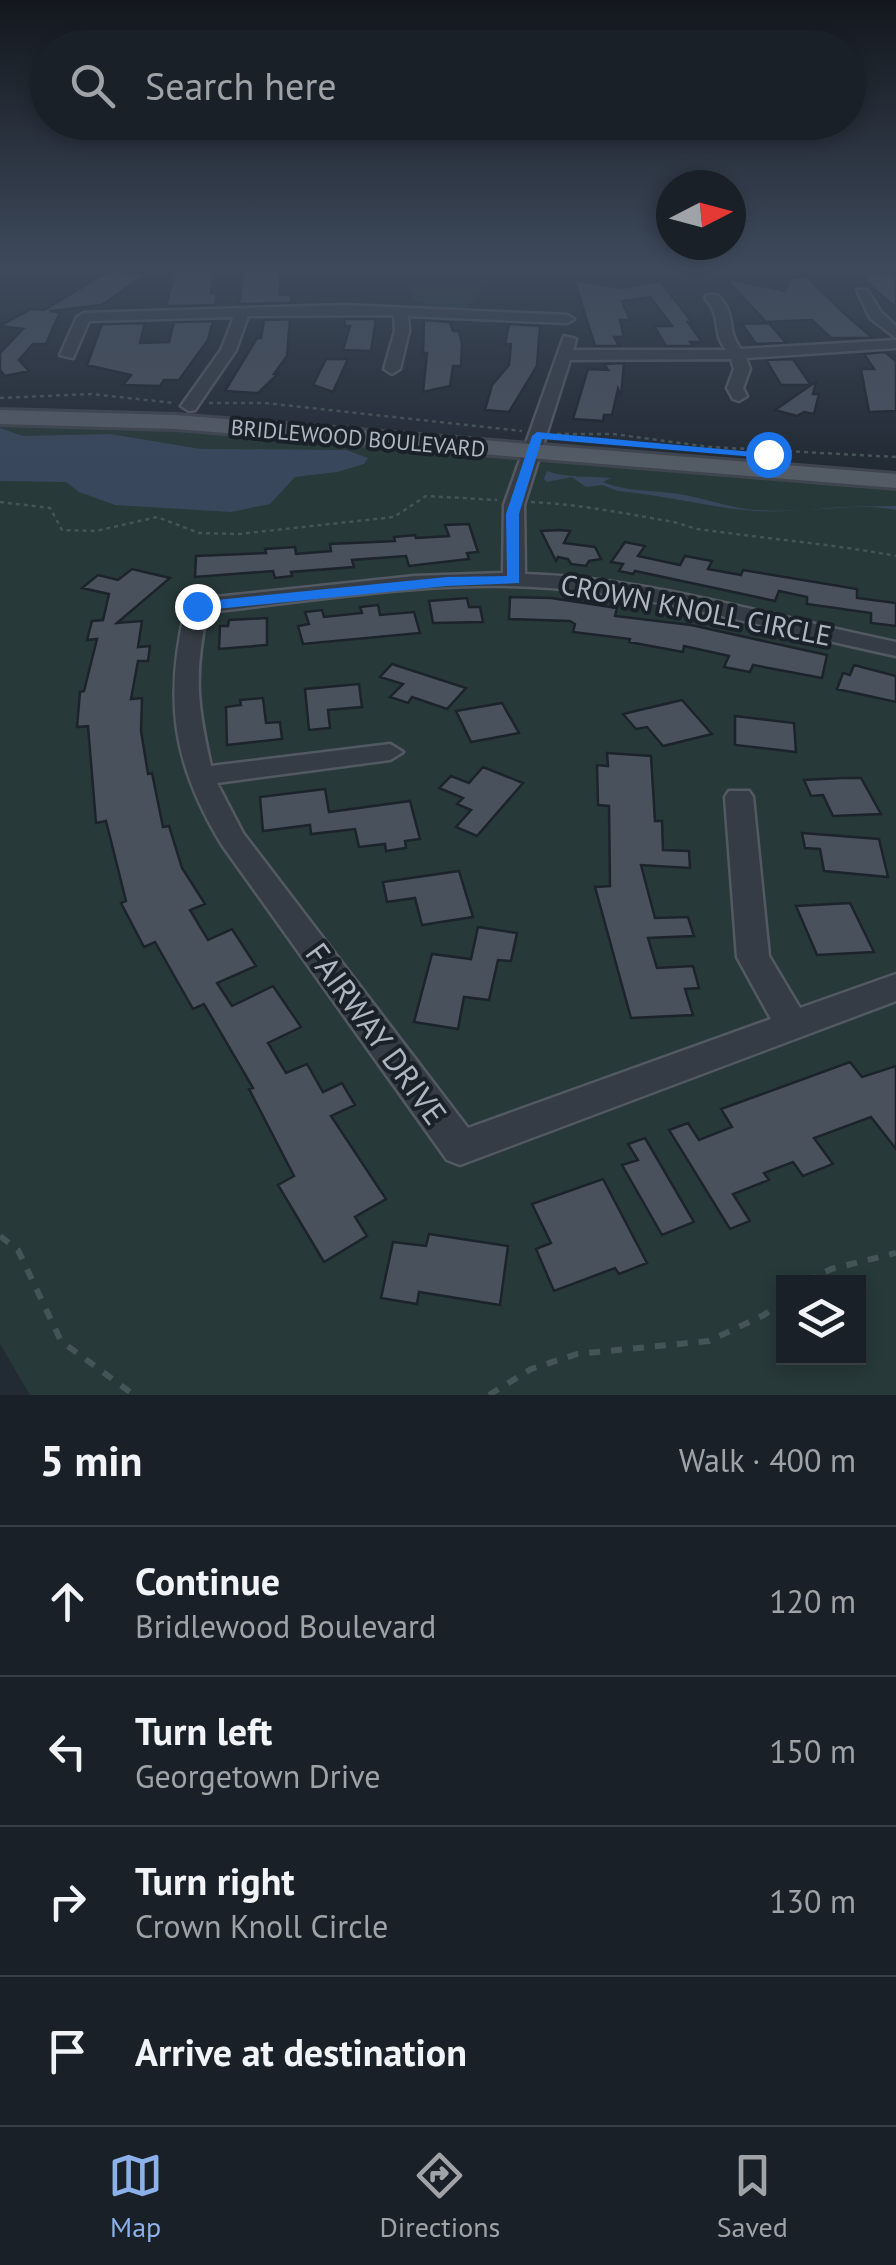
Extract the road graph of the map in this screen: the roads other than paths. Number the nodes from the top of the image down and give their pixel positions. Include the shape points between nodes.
1 (77, 333) edge
2 (234, 333) edge
3 (401, 333) edge
4 (565, 333) edge
5 (725, 333) edge
6 (896, 344) edge
7 (567, 354) junction
8 (68, 355) dead end
9 (738, 355) junction
10 (392, 368) dead end
11 (739, 396) dead end
12 (0, 400) edge
13 (190, 405) junction
14 (0, 418) edge
15 (536, 440) junction
16 (896, 459) edge
17 (896, 481) edge
18 (514, 580) junction
19 (197, 606) joint
20 (896, 649) edge
21 (390, 752) dead end
22 (200, 776) junction
23 (739, 797) dead end
24 (896, 987) edge
25 (792, 1024) junction

1 - 8 street
2 - 13 street
3 - 10 street
4 - 7 street
5 - 9 street
6 - 9 street
7 - 9 street
7 - 15 street
9 - 11 street
12 - 13 main road, BRIDLEWOOD BOULEVARD
13 - 15 main road, BRIDLEWOOD BOULEVARD
14 - 15 main road, BRIDLEWOOD BOULEVARD
15 - 16 main road, BRIDLEWOOD BOULEVARD
15 - 17 main road, BRIDLEWOOD BOULEVARD
15 - 18 street via 511,526
18 - 19 street, CROWN KNOLL CIRCLE
18 - 20 street, CROWN KNOLL CIRCLE via 620,590
19 - 22 street, FAIRWAY DRIVE via 184,700
21 - 22 street
22 - 25 street, FAIRWAY DRIVE via 232,838 460,1148
23 - 25 street via 753,956
24 - 25 street, FAIRWAY DRIVE

